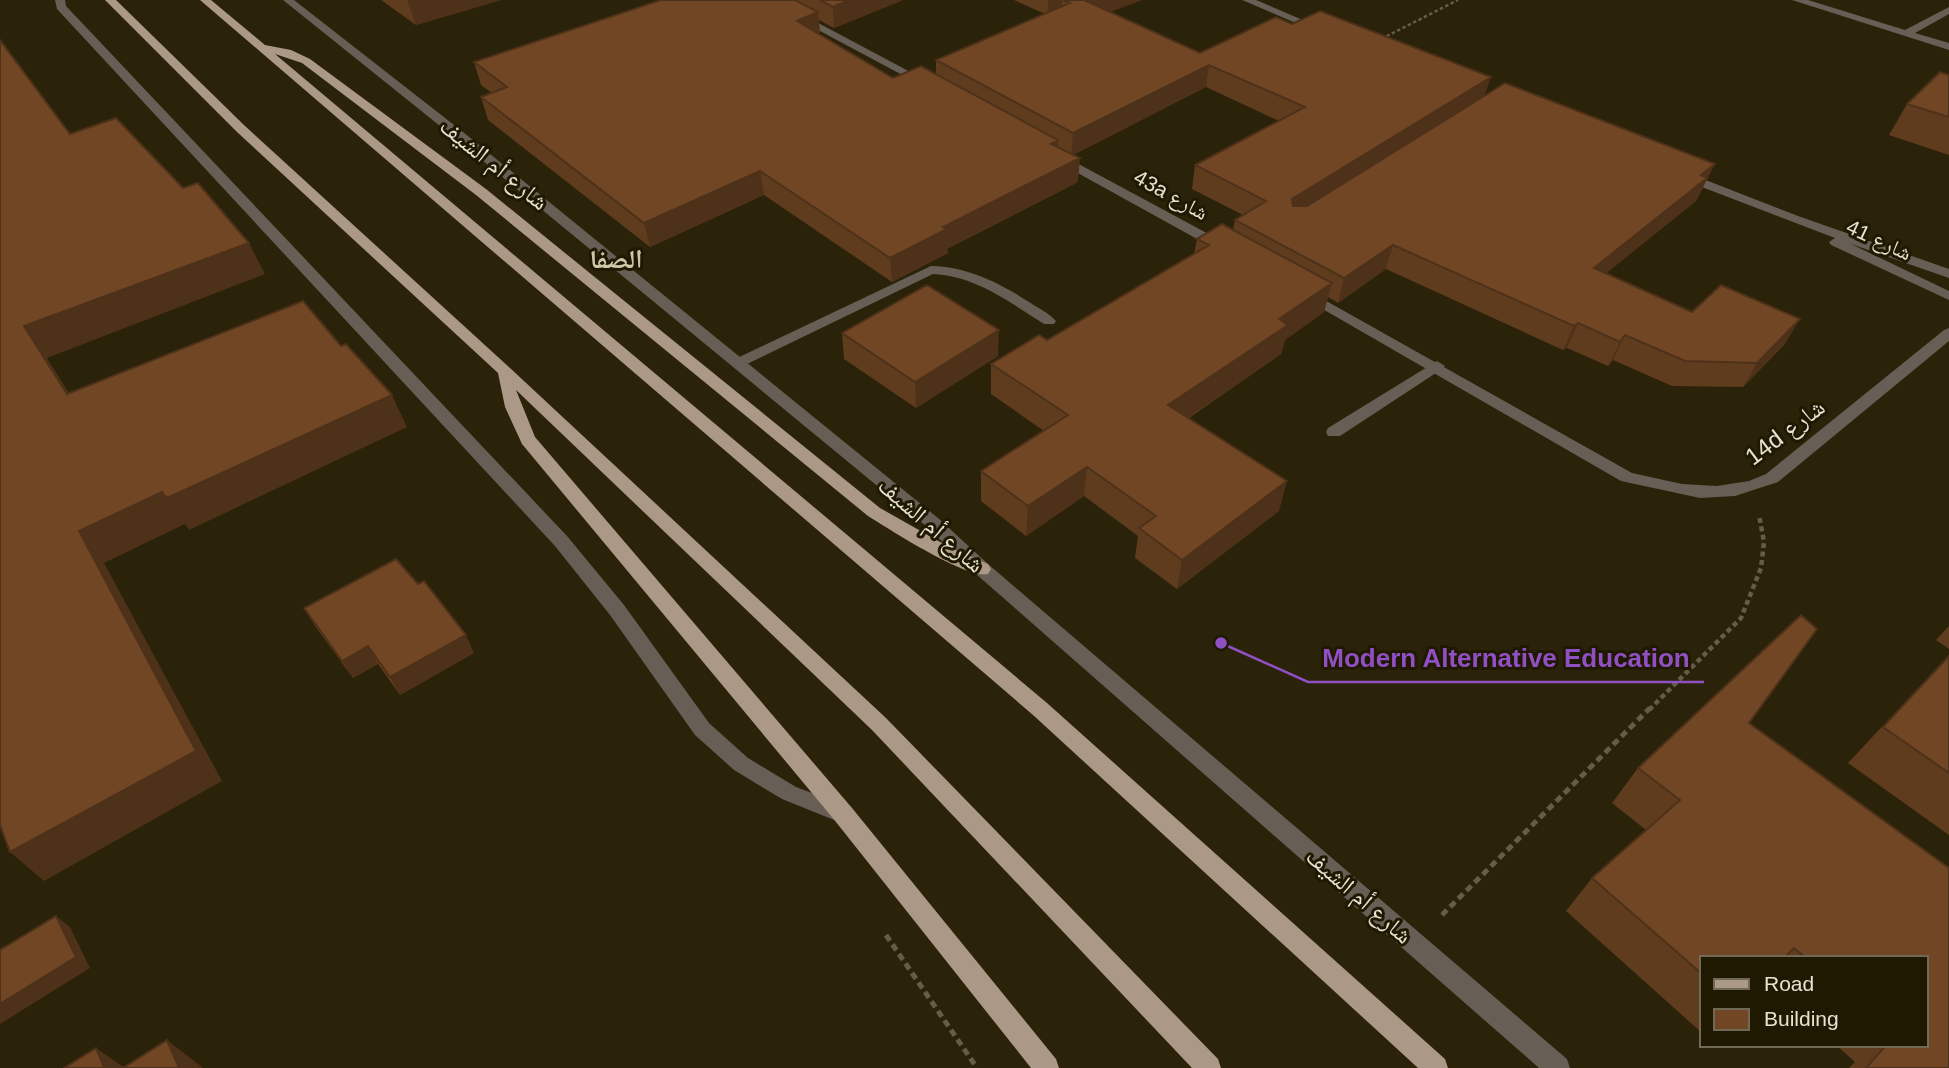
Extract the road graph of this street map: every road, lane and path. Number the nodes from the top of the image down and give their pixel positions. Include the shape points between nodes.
1 (60, 0) edge
2 (110, 0) edge
3 (205, 0) edge
4 (288, 0) edge
5 (767, 0) edge
6 (1247, 0) edge
7 (1458, 0) edge
8 (1797, 0) edge
9 (1949, 10) edge
10 (1906, 34) junction
11 (1948, 45) edge
12 (1365, 47) joint
13 (259, 48) junction
14 (940, 91) edge
15 (1049, 152) edge
16 (1676, 173) edge
17 (1793, 219) junction
18 (1231, 252) edge
19 (1949, 274) edge
20 (1292, 286) edge
21 (1949, 296) edge
22 (1049, 321) dead end
23 (1949, 333) edge
24 (738, 363) junction
25 (1437, 366) junction
26 (505, 371) junction
27 (1334, 432) dead end
28 (1750, 488) junction
29 (982, 569) junction
30 (844, 815) junction
31 (1414, 943) junction
32 (1047, 1068) edge
33 (1209, 1068) edge
34 (1436, 1068) edge
35 (1558, 1068) edge

1 - 30 street via 61,7 561,541 702,729 741,764 789,793
2 - 26 main road via 241,129
3 - 13 main road
4 - 24 street, شارع أم الشيف
5 - 14 street via 922,75
6 - 12 street
7 - 12 path
8 - 10 street
9 - 10 street
10 - 11 street
13 - 29 main road via 287,52 306,61 456,173 874,512
13 - 34 main road via 1040,709
15 - 18 street, 43a شارع
16 - 17 street, شارع 41
17 - 19 street, شارع 41
17 - 21 street, شارع 41
20 - 25 street
22 - 24 street via 972,274 931,270
23 - 28 street, 14d شارع via 1772,478
24 - 29 street, شارع أم الشيف via 932,522
25 - 27 street
25 - 28 street, 14d شارع via 1627,477 1675,490 1721,493
26 - 30 main road via 512,406 528,440
26 - 33 main road via 879,724
28 - 31 path via 1765,532 1763,562 1756,591 1741,618
29 - 31 street, شارع أم الشيف
30 - 32 main road
31 - 35 street, شارع أم الشيف

